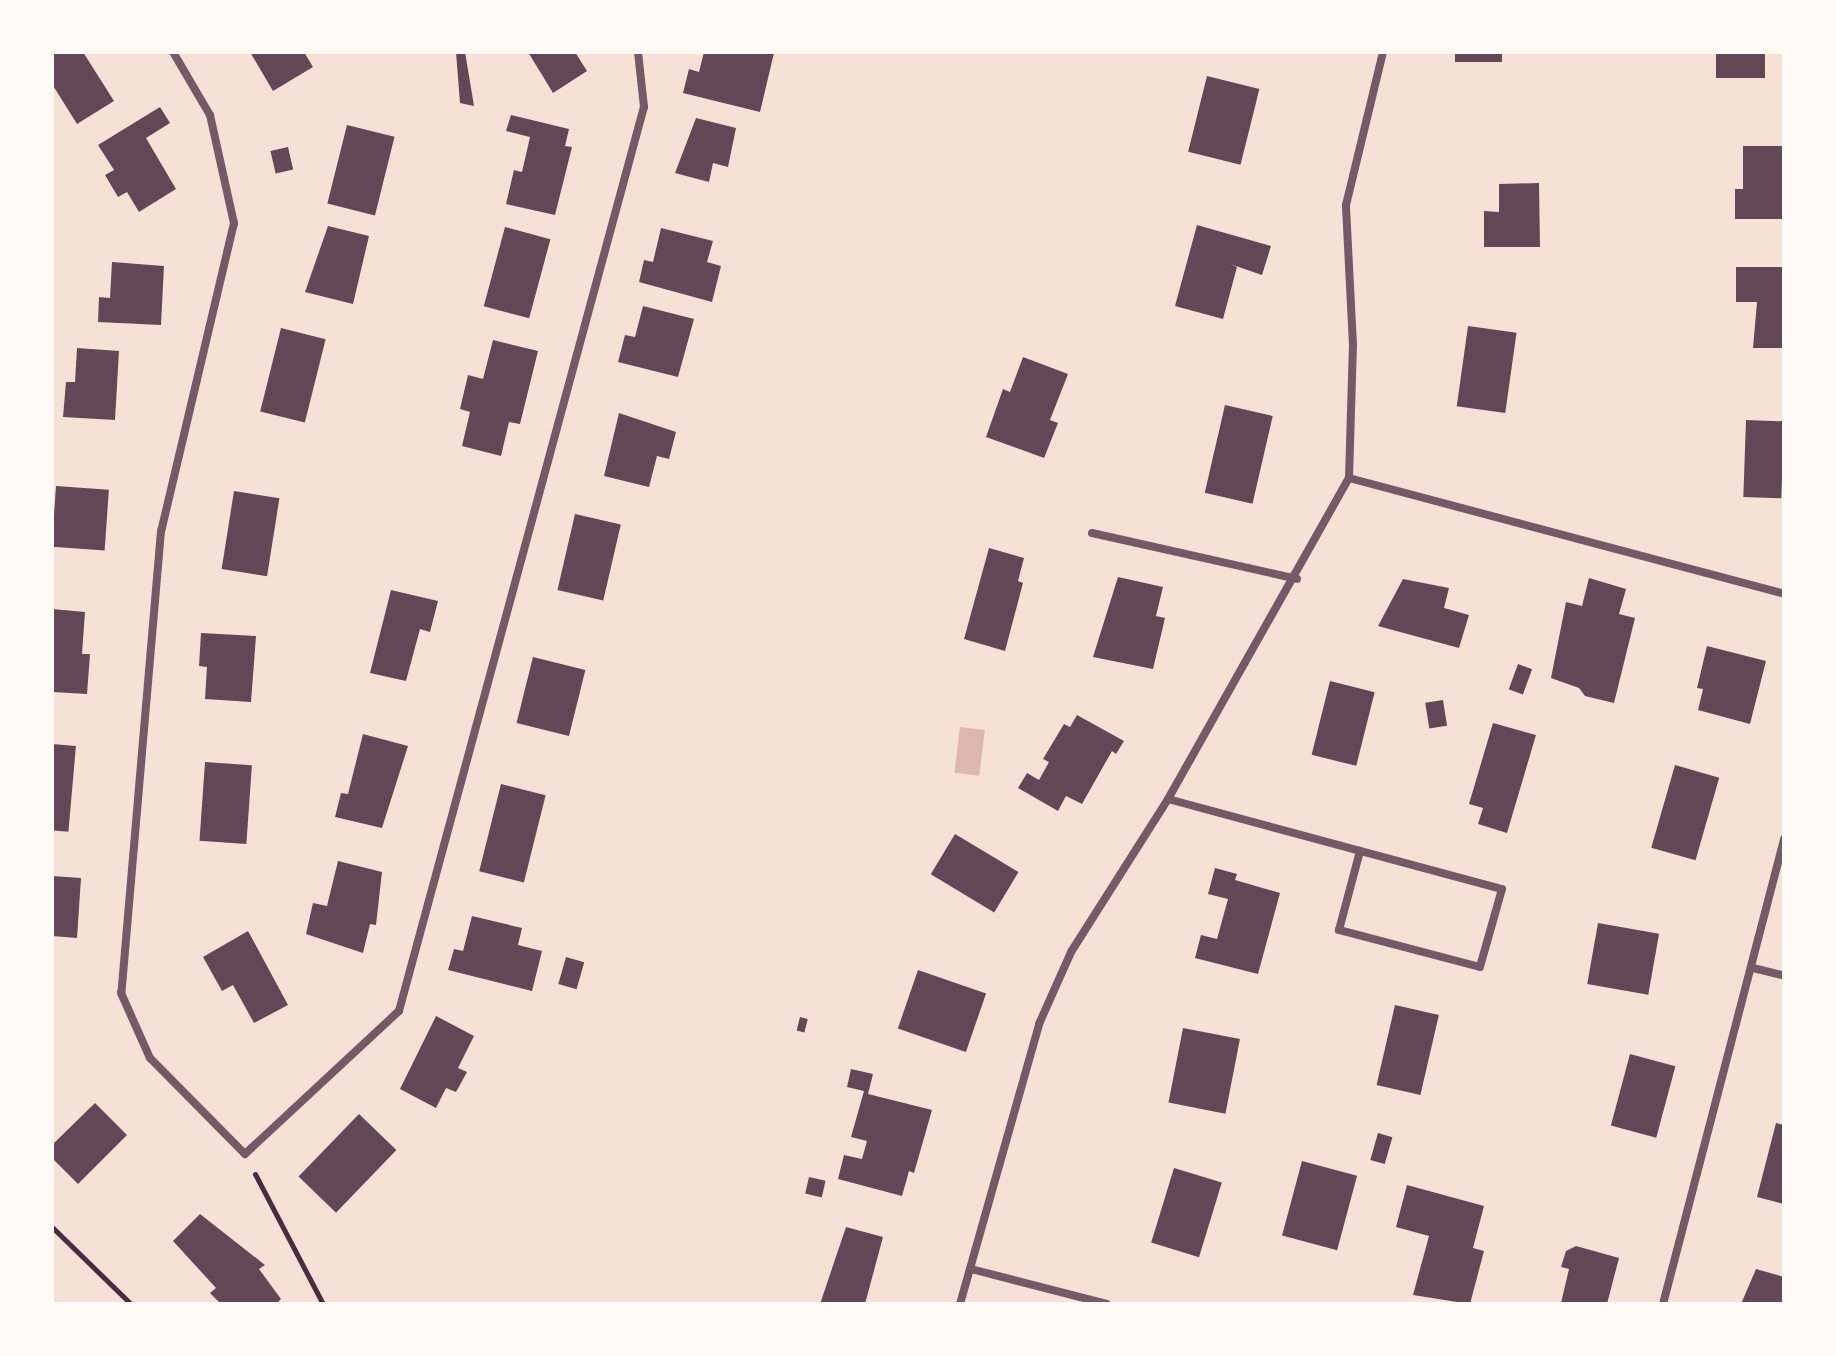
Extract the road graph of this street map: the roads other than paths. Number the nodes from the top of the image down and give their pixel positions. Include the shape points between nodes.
1 (173, 52) edge
2 (638, 52) edge
3 (1383, 52) edge
4 (1349, 478) junction
5 (1092, 533) dead end
6 (1297, 579) junction
7 (1784, 594) edge
8 (1168, 799) junction
9 (1784, 838) edge
10 (1360, 851) junction
11 (1753, 968) junction
12 (1784, 976) edge
13 (971, 1269) junction
14 (960, 1304) edge
15 (1107, 1304) edge
16 (1663, 1304) edge

1 - 2 street via 210,115 234,223 161,531 121,993 150,1058 245,1154 399,1011 644,107
3 - 4 street via 1346,205 1353,345
4 - 6 street
4 - 7 street
5 - 6 street
6 - 8 street
8 - 10 street
8 - 13 street via 1071,952 1039,1024
9 - 11 street
10 - 10 street via 1502,889 1480,967 1339,930
11 - 12 street
11 - 16 street
13 - 14 street
13 - 15 street

